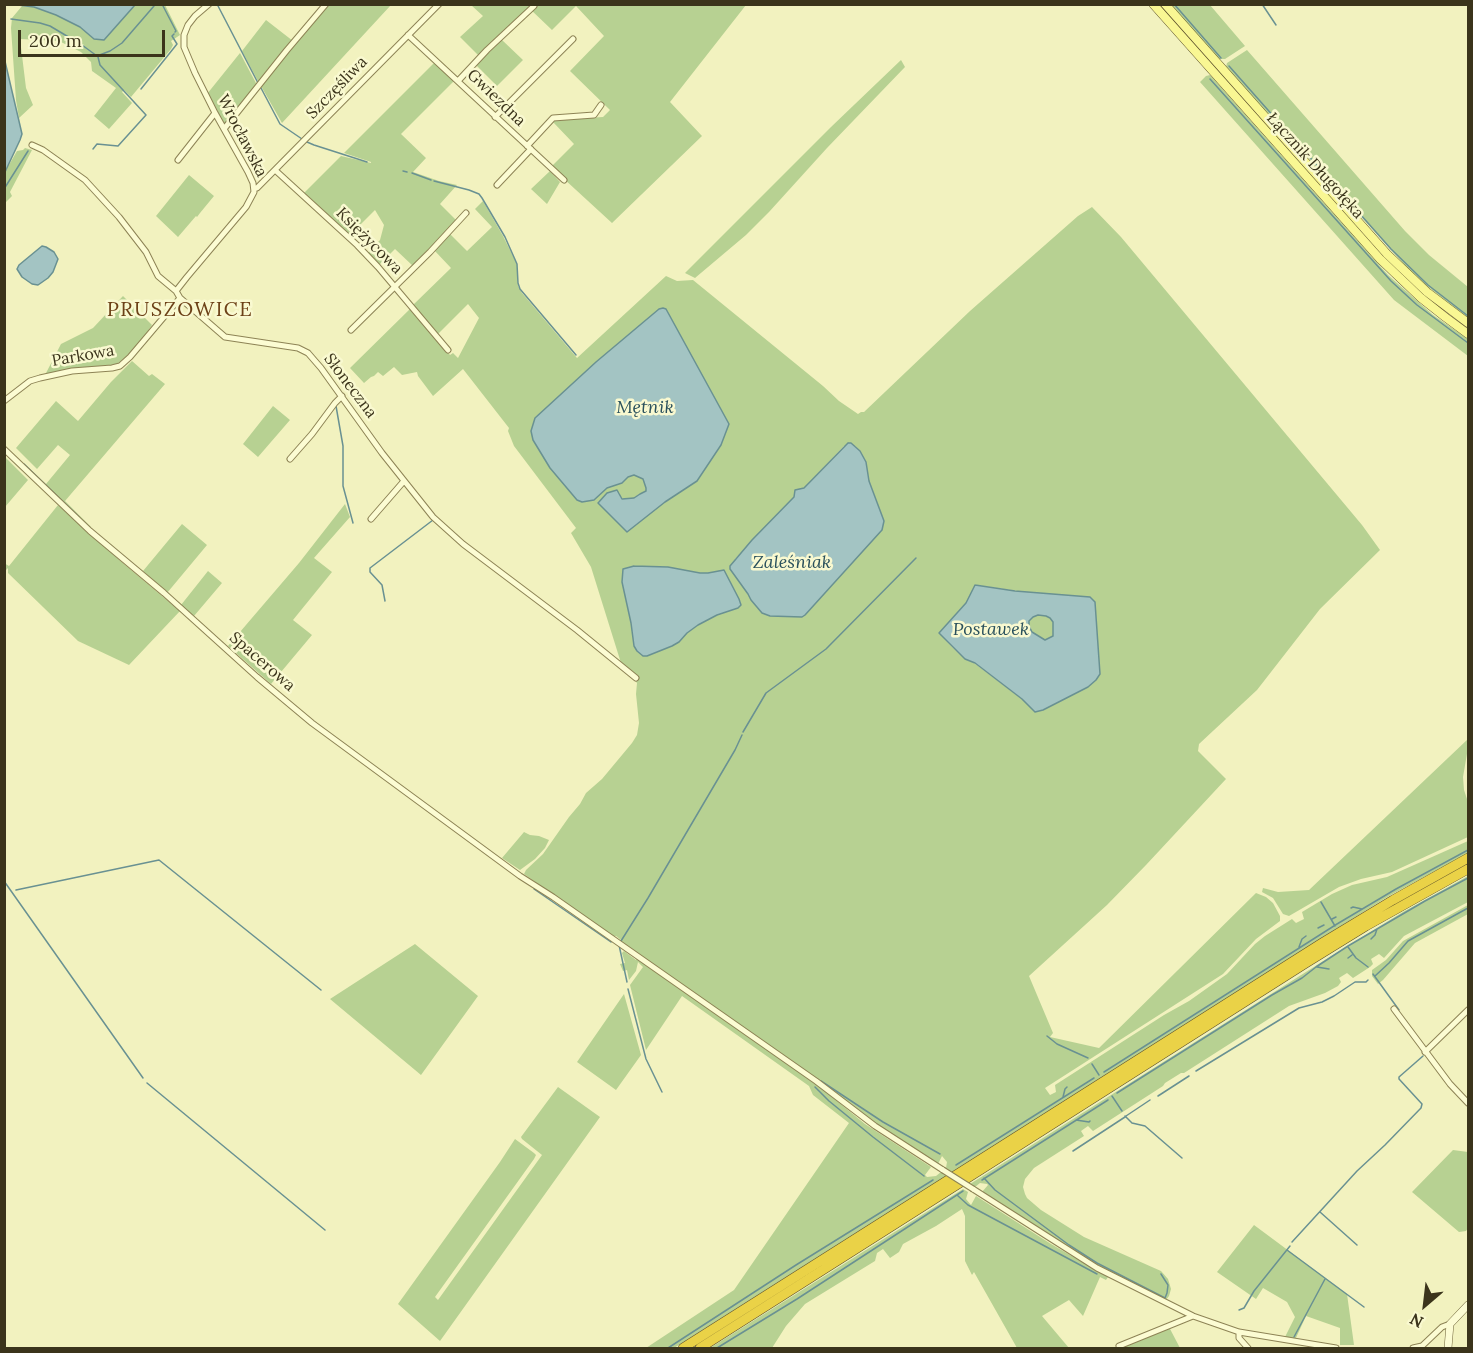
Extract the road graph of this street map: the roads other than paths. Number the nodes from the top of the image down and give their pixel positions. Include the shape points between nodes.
1 (209, 4) edge
2 (326, 4) edge
3 (439, 4) edge
4 (1153, 4) edge
5 (1165, 4) edge
6 (534, 6) dead end
7 (408, 35) junction
8 (573, 39) dead end
9 (458, 81) junction
10 (601, 105) dead end
11 (215, 113) junction
12 (495, 117) junction
13 (224, 129) junction
14 (32, 145) dead end
15 (529, 148) junction
16 (178, 160) dead end
17 (275, 170) junction
18 (564, 180) dead end
19 (497, 185) dead end
20 (254, 189) junction
21 (466, 213) dead end
22 (396, 287) junction
23 (176, 291) junction
24 (180, 298) junction
25 (1468, 323) edge
26 (351, 330) dead end
27 (1468, 334) edge
28 (448, 350) dead end
29 (342, 396) junction
30 (4, 401) edge
31 (4, 449) edge
32 (290, 459) dead end
33 (404, 481) junction
34 (371, 519) dead end
35 (636, 678) dead end
36 (1468, 858) edge
37 (1468, 868) edge
38 (1394, 1009) dead end
39 (1468, 1010) edge
40 (1425, 1052) junction
41 (1468, 1102) edge
42 (1468, 1305) edge
43 (1193, 1316) junction
44 (1450, 1324) junction
45 (1239, 1332) junction
46 (1119, 1346) dead end
47 (683, 1348) edge
48 (700, 1348) edge
49 (1248, 1348) edge
50 (1336, 1348) edge
51 (1413, 1348) edge
52 (1448, 1348) edge

1 - 11 street, Wrocławska via 188,25 184,42 185,52
2 - 13 street
3 - 7 street, Szczęśliwa
4 - 27 main road, Łącznik Długołęka via 1386,265
5 - 25 main road, Łącznik Długołęka via 1392,259
6 - 9 street
7 - 9 street, Gwiezdna
7 - 17 street, Szczęśliwa
8 - 12 street
9 - 12 street, Gwiezdna
10 - 15 street via 594,115 553,118
11 - 13 street, Wrocławska
11 - 16 street
12 - 15 street, Gwiezdna
13 - 20 street, Wrocławska
14 - 23 street, Słoneczna via 85,180 125,224 158,276
15 - 18 street, Gwiezdna
15 - 19 street
17 - 20 street, Szczęśliwa
17 - 22 street, Księżycowa via 357,245
20 - 23 street, Wrocławska via 246,207
21 - 22 street, Księżycowa
22 - 26 street
22 - 28 street
23 - 24 street, Słoneczna
24 - 29 street, Słoneczna via 225,337 303,351
24 - 30 street, Parkowa via 120,366 30,381
29 - 32 street
29 - 33 street, Słoneczna
31 - 43 street, Spacerowa, bridge via 90,531 257,677 367,765 519,876 875,1126 1097,1268
33 - 34 street
33 - 35 street, Słoneczna via 433,517 463,544
36 - 47 highway via 1336,934
37 - 48 highway via 1316,957
38 - 40 street
39 - 40 street
40 - 41 street
42 - 44 street
43 - 45 street, Spacerowa
43 - 46 street
44 - 51 street via 1422,1346
44 - 52 street
45 - 49 street
45 - 50 street, Spacerowa

